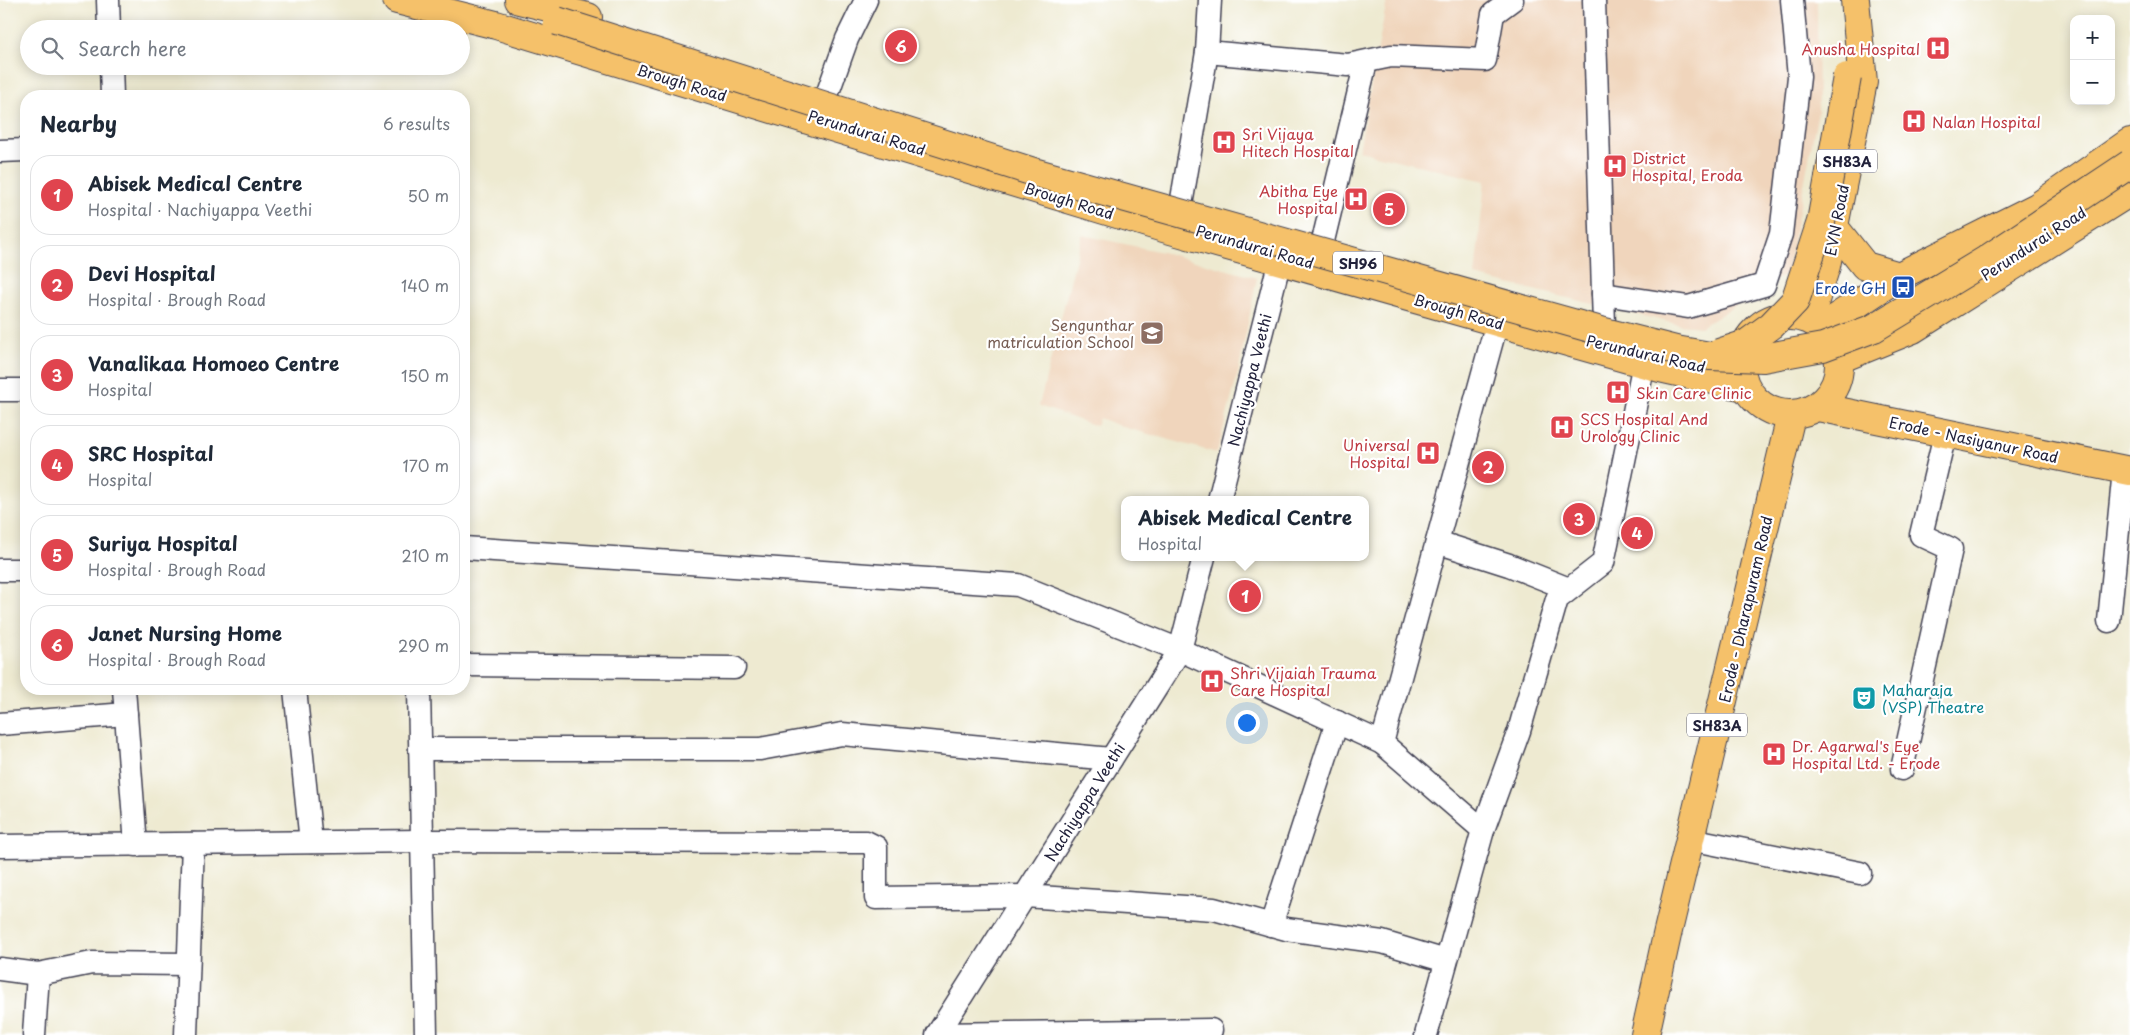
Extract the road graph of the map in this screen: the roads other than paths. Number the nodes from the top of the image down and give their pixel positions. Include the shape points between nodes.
1 (108, 0) edge
2 (397, 0) edge
3 (509, 0) edge
4 (520, 0) edge
5 (866, 0) edge
6 (1210, 0) edge
7 (1512, 0) edge
8 (1594, 0) edge
9 (1792, 0) edge
10 (1837, 0) edge
11 (1855, 0) edge
12 (564, 17) edge
13 (109, 20) edge
14 (496, 25) junction
15 (1207, 52) junction
16 (1366, 62) junction
17 (111, 75) edge
18 (112, 90) edge
19 (827, 95) junction
20 (2130, 142) edge
21 (20, 150) edge
22 (0, 151) edge
23 (2130, 164) edge
24 (2130, 180) edge
25 (2130, 192) edge
26 (1180, 205) junction
27 (1834, 227) junction
28 (1286, 235) junction
29 (1322, 245) junction
30 (1280, 261) junction
31 (1899, 276) junction
32 (1603, 294) junction
33 (1497, 322) junction
34 (1815, 323) junction
35 (1604, 325) junction
36 (1743, 347) junction
37 (1710, 356) junction
38 (1839, 359) junction
39 (1644, 363) junction
40 (1745, 387) junction
41 (0, 390) edge
42 (20, 390) edge
43 (1818, 407) junction
44 (1791, 416) junction
45 (1945, 434) junction
46 (2127, 471) edge
47 (1220, 496) edge
48 (1437, 542) junction
49 (470, 548) edge
50 (1203, 561) edge
51 (0, 570) edge
52 (20, 570) edge
53 (1569, 589) junction
54 (2109, 621) dead end
55 (1180, 650) junction
56 (470, 665) edge
57 (734, 668) dead end
58 (124, 695) edge
59 (296, 695) edge
60 (418, 695) edge
61 (126, 714) junction
62 (1337, 722) junction
63 (0, 724) edge
64 (1382, 743) junction
65 (420, 748) junction
66 (1112, 759) junction
67 (1902, 769) dead end
68 (1483, 830) junction
69 (1690, 839) junction
70 (421, 841) junction
71 (311, 842) junction
72 (192, 844) junction
73 (136, 845) junction
74 (0, 846) edge
75 (1860, 873) dead end
76 (1025, 896) junction
77 (1271, 925) junction
78 (1446, 962) junction
79 (188, 964) junction
80 (0, 969) edge
81 (38, 974) junction
82 (1211, 1030) dead end
83 (938, 1034) edge
84 (34, 1035) edge
85 (186, 1035) edge
86 (426, 1035) edge
87 (1426, 1035) edge
88 (1645, 1035) edge

1 - 13 street
2 - 14 main road, Brough Road / SH96
3 - 12 main road, Perundurai Road / SH96
4 - 12 main road, Brough Road / SH96
5 - 19 street via 847,39
6 - 15 street
7 - 16 street via 1493,14 1485,60 1391,56
8 - 32 street
9 - 32 street via 1799,77 1781,234 1764,284 1688,307
10 - 37 main road, bridge via 1847,76 1821,222 1795,300 1772,325 1746,344
11 - 27 main road, EVN Road / SH83A via 1863,82
12 - 14 main road, Perundurai Road / SH96
12 - 19 main road, Brough Road / SH96
12 - 24 main road, Perundurai Road / SH96 via 759,99 1239,243 1692,367 1781,366 1828,357 1852,348 1928,310
12 - 37 main road, Perundurai Road / SH96, bridge via 1037,173 1601,331
14 - 30 main road, Brough Road / SH96
15 - 16 street via 1348,65
15 - 26 street
16 - 29 street
17 - 18 street
19 - 26 main road, Brough Road / SH96 via 910,124
20 - 31 main road via 2037,207
21 - 22 street
23 - 37 main road, Perundurai Road / SH96, bridge via 1986,260 1874,328 1823,347 1763,358
25 - 38 main road via 1913,329
26 - 28 main road, Brough Road / SH96
27 - 31 main road via 1865,266
27 - 34 main road, EVN Road / SH83A
28 - 29 main road, Brough Road / SH96
28 - 30 street, Nachiyappa Veethi
29 - 35 main road, Brough Road / SH96
30 - 33 main road, Brough Road / SH96
30 - 47 street, Nachiyappa Veethi
31 - 34 main road
32 - 35 street
33 - 39 main road, Brough Road / SH96
33 - 48 street
34 - 36 main road via 1792,316 1775,318 1760,326
34 - 38 main road via 1832,339
35 - 36 main road, Brough Road / SH96 via 1655,340
36 - 40 main road via 1740,370
38 - 43 main road via 1837,383
39 - 40 main road, Brough Road / SH96
39 - 53 street via 1603,563
40 - 44 main road via 1755,401 1769,410
41 - 42 street
43 - 44 main road
43 - 45 main road, Erode - Nasiyanur Road
44 - 69 main road, Erode - Dharapuram Road / SH83A
45 - 46 main road, Erode - Nasiyanur Road
45 - 67 street via 1921,535 1951,549
46 - 54 street
48 - 53 street via 1509,564
48 - 64 street
49 - 55 street via 1018,585
50 - 55 street, Nachiyappa Veethi
51 - 52 street
53 - 68 street via 1557,599 1519,730
55 - 62 street
55 - 66 street, Nachiyappa Veethi
56 - 57 street
58 - 61 street
59 - 71 street
60 - 65 street
61 - 63 street
61 - 73 street
62 - 64 street
62 - 77 street
64 - 68 street
65 - 66 street via 760,750 842,734
65 - 70 street
66 - 76 street, Nachiyappa Veethi
68 - 78 street
69 - 75 street
69 - 88 main road, Erode - Dharapuram Road / SH83A
70 - 71 street
70 - 76 street via 866,842 876,847 876,898
70 - 86 street
71 - 72 street
72 - 73 street
72 - 79 street
73 - 74 street
76 - 77 street via 1214,909
76 - 83 street, Nachiyappa Veethi
77 - 78 street via 1382,942
78 - 87 street
79 - 81 street via 92,963
79 - 85 street
80 - 81 street
81 - 84 street
82 - 83 street

